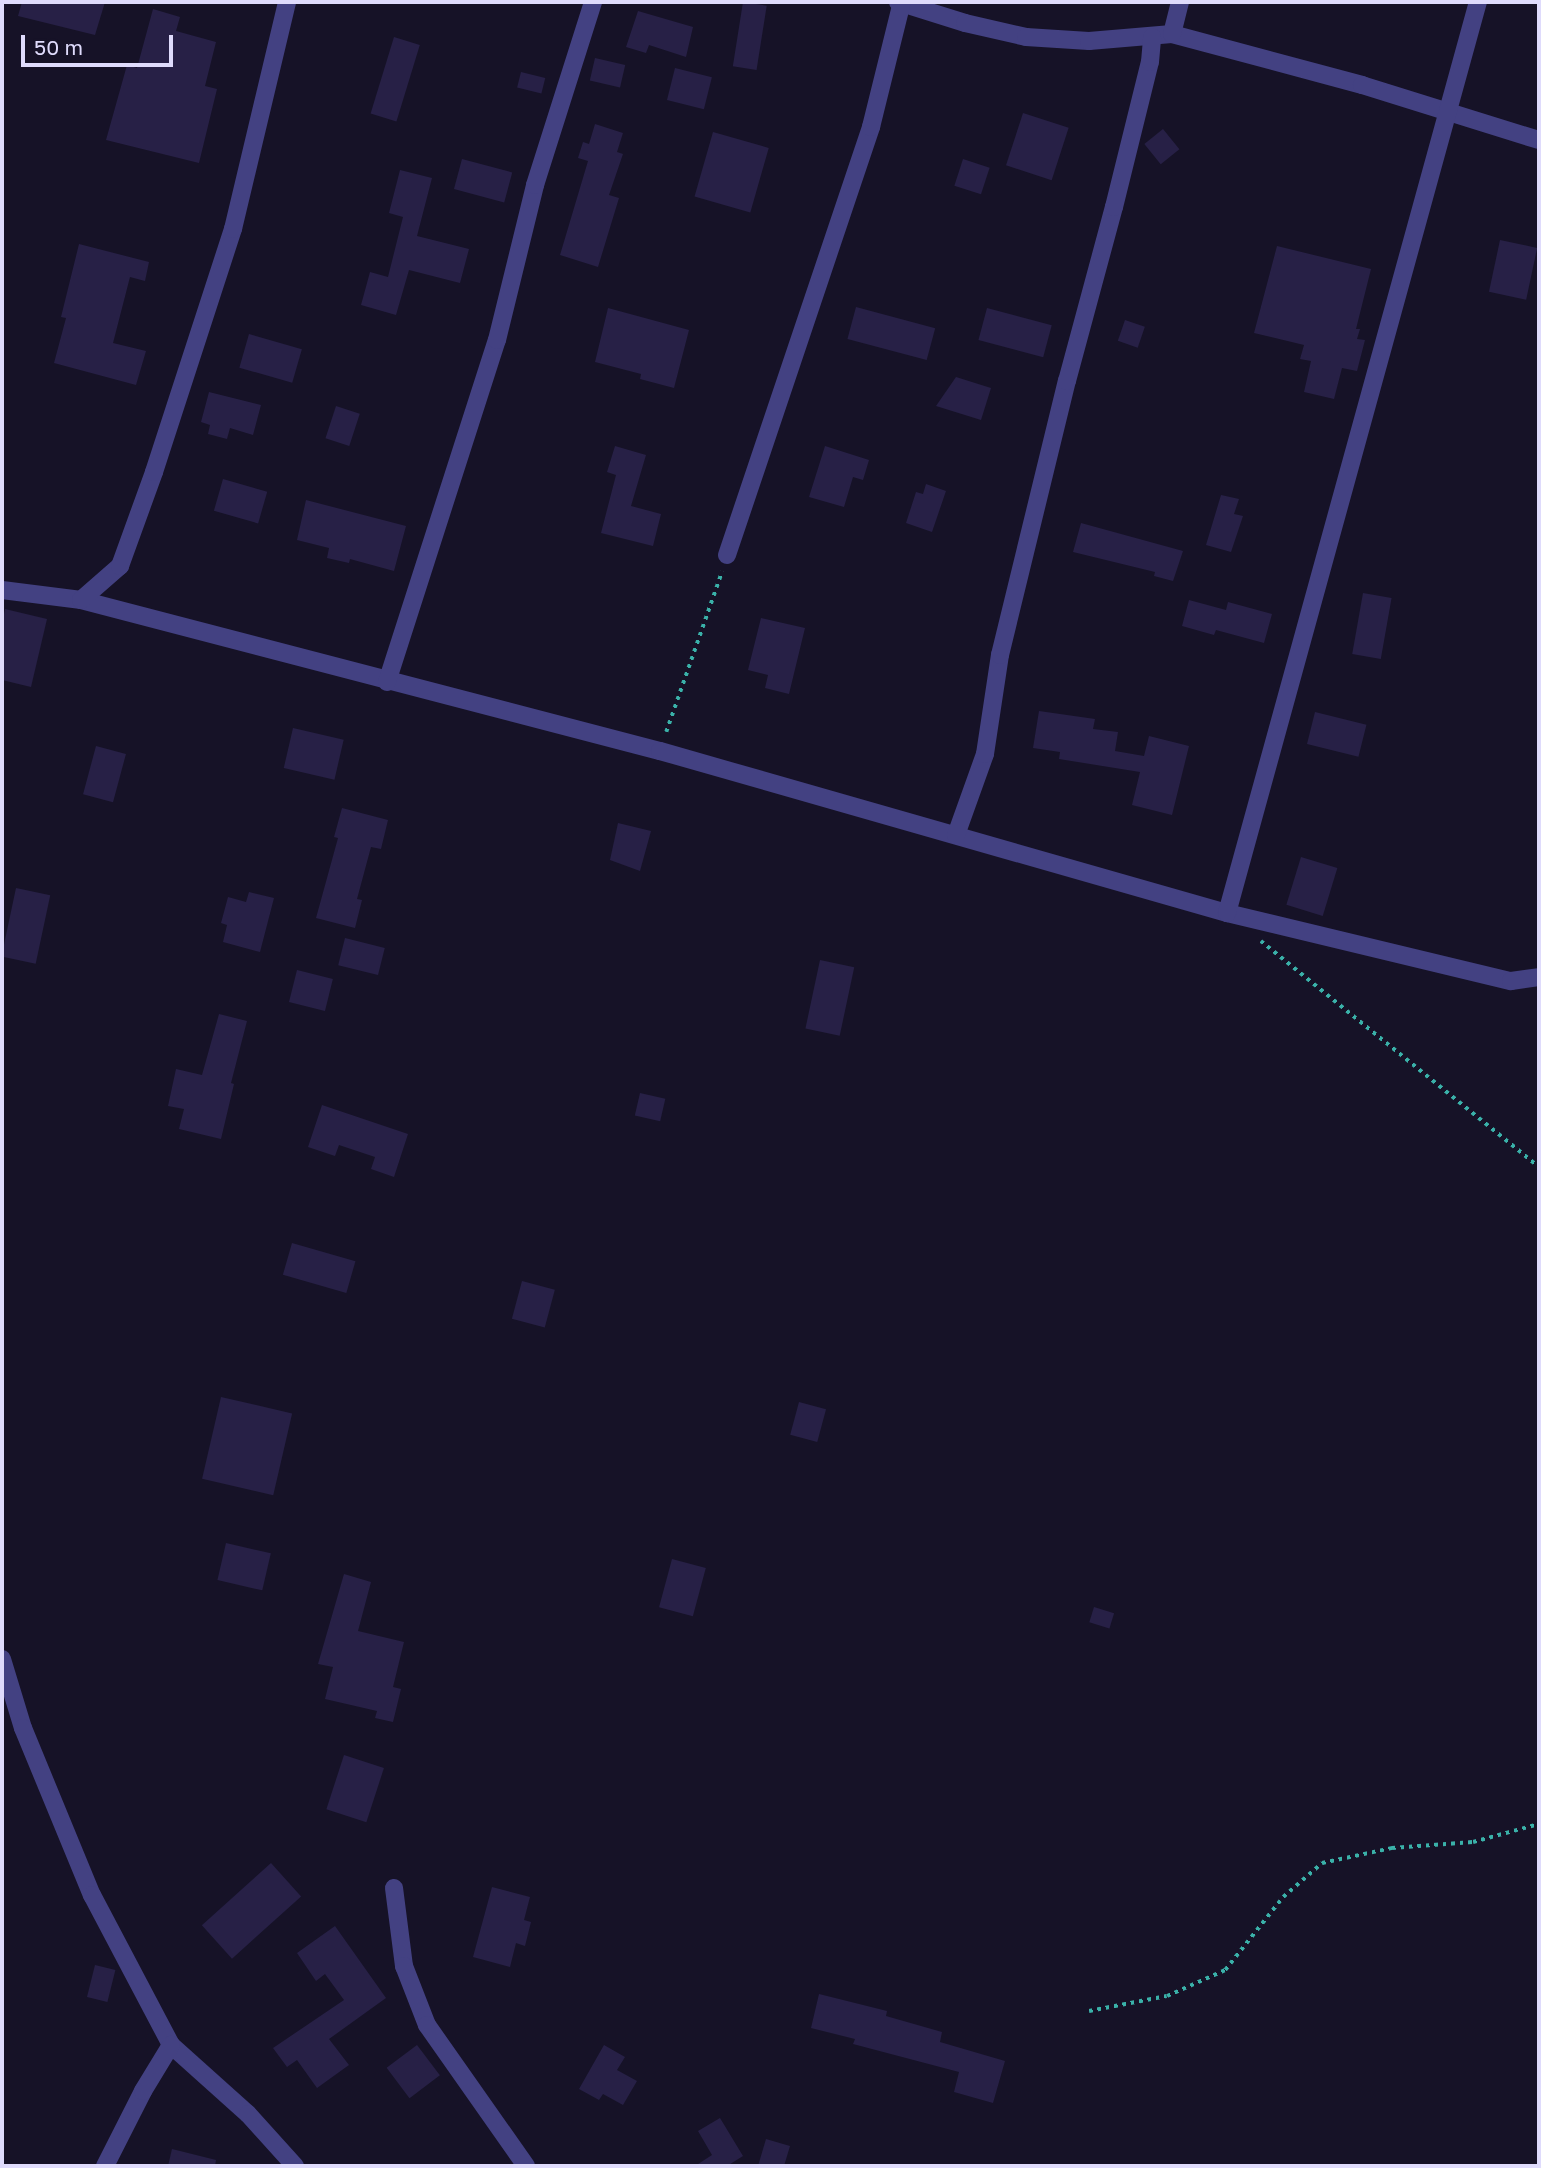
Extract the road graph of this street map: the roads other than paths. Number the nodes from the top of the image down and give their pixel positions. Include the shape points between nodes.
1 (287, 2) edge
2 (593, 2) edge
3 (900, 2) edge
4 (1180, 2) edge
5 (1478, 2) edge
6 (1172, 34) junction
7 (1152, 37) junction
8 (1447, 110) junction
9 (1539, 140) edge
10 (727, 555) road end
11 (2, 590) edge
12 (81, 600) junction
13 (387, 682) junction
14 (956, 835) junction
15 (1227, 913) junction
16 (1539, 977) edge
17 (2, 1659) edge
18 (394, 1888) dead end
19 (171, 2045) junction
20 (105, 2166) edge
21 (295, 2166) edge
22 (526, 2166) edge

1 - 12 street via 233,229 154,472 120,566
2 - 13 street via 535,185 497,340
3 - 7 street via 1026,37 1089,41
3 - 10 street via 871,127
4 - 6 street
5 - 8 street
6 - 7 street
6 - 8 street
7 - 14 street via 1118,194 1000,655 985,754
8 - 9 street
8 - 15 street
11 - 12 street
12 - 13 street
13 - 14 street via 660,751
14 - 15 street
15 - 16 street via 1511,981
17 - 19 street via 23,1728 92,1895
18 - 22 street via 404,1966 427,2025
19 - 20 street
19 - 21 street via 248,2114

